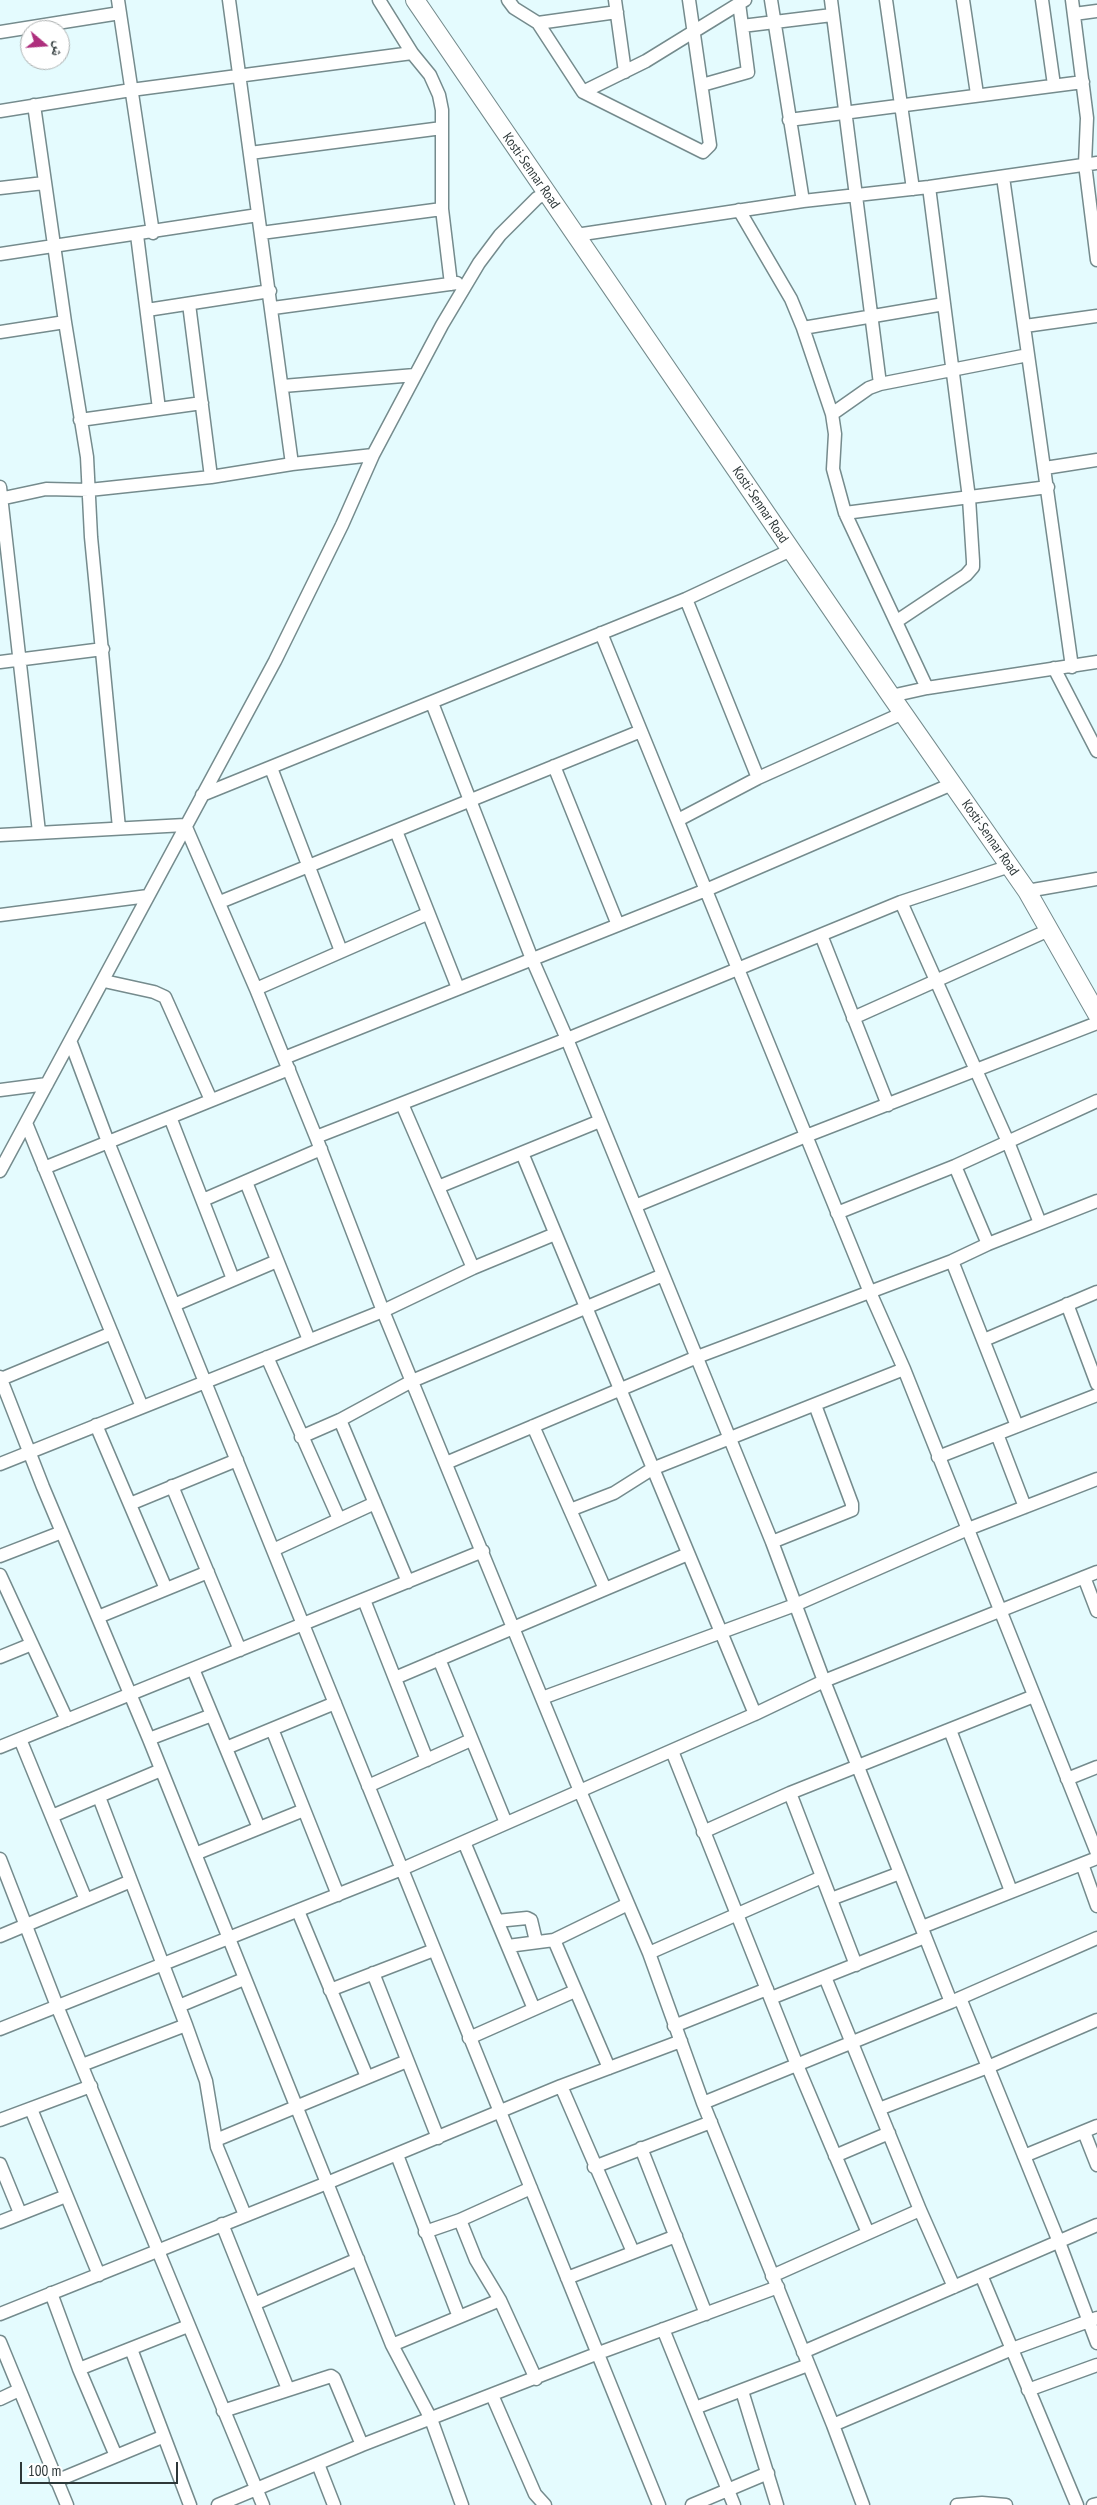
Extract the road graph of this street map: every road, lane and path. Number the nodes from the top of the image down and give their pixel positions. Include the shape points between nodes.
1 (118, 0) edge
2 (229, 0) edge
3 (379, 0) edge
4 (415, 0) edge
5 (508, 0) edge
6 (689, 0) edge
7 (772, 0) edge
8 (831, 0) edge
9 (886, 0) edge
10 (963, 0) edge
11 (1042, 0) edge
12 (1072, 0) edge
13 (742, 2) edge
14 (616, 6) edge
15 (1097, 11) edge
16 (120, 13) junction
17 (1074, 14) junction
18 (832, 15) junction
19 (775, 21) junction
20 (538, 23) junction
21 (742, 26) junction
22 (693, 31) junction
23 (0, 32) edge
24 (412, 53) junction
25 (625, 72) junction
26 (239, 77) junction
27 (1083, 82) junction
28 (702, 85) junction
29 (1054, 85) junction
30 (131, 90) junction
31 (584, 92) junction
32 (977, 94) junction
33 (34, 105) junction
34 (902, 106) junction
35 (0, 110) edge
36 (845, 113) junction
37 (1092, 118) edge
38 (790, 120) junction
39 (442, 128) junction
40 (250, 154) junction
41 (1091, 163) edge
42 (1004, 177) junction
43 (44, 183) junction
44 (930, 187) junction
45 (0, 188) edge
46 (912, 189) junction
47 (546, 193) junction
48 (855, 195) junction
49 (803, 201) junction
50 (442, 209) junction
51 (739, 210) junction
52 (258, 216) junction
53 (152, 233) junction
54 (260, 233) junction
55 (137, 235) junction
56 (576, 235) junction
57 (1095, 235) edge
58 (54, 246) junction
59 (0, 254) edge
60 (1097, 260) edge
61 (467, 282) junction
62 (451, 284) junction
63 (270, 291) junction
64 (189, 304) junction
65 (944, 304) junction
66 (273, 308) junction
67 (147, 310) junction
68 (873, 316) junction
69 (1097, 316) edge
70 (65, 322) junction
71 (1025, 326) junction
72 (803, 328) junction
73 (0, 332) edge
74 (1028, 355) junction
75 (953, 369) junction
76 (415, 375) junction
77 (880, 384) junction
78 (283, 386) junction
79 (202, 403) junction
80 (159, 409) junction
81 (832, 414) junction
82 (80, 420) junction
83 (373, 455) junction
84 (1097, 460) edge
85 (292, 464) junction
86 (1045, 468) junction
87 (211, 477) junction
88 (1048, 486) junction
89 (89, 490) junction
90 (1, 495) edge
91 (969, 498) junction
92 (845, 513) junction
93 (791, 550) junction
94 (686, 599) junction
95 (897, 621) junction
96 (601, 633) junction
97 (104, 649) junction
98 (20, 659) junction
99 (0, 662) edge
100 (1097, 662) edge
101 (1072, 667) junction
102 (1054, 668) junction
103 (927, 688) junction
104 (891, 696) junction
105 (432, 703) junction
106 (902, 713) junction
107 (641, 730) junction
108 (1097, 751) edge
109 (554, 766) junction
110 (271, 768) junction
111 (758, 778) junction
112 (952, 784) junction
113 (202, 795) junction
114 (470, 799) junction
115 (678, 820) junction
116 (185, 825) junction
117 (119, 828) junction
118 (396, 831) junction
119 (39, 832) junction
120 (0, 836) edge
121 (1010, 866) junction
122 (308, 867) junction
123 (1097, 879) edge
124 (706, 890) junction
125 (1027, 891) junction
126 (148, 896) junction
127 (220, 902) junction
128 (901, 902) junction
129 (427, 914) junction
130 (0, 915) edge
131 (618, 925) junction
132 (1049, 930) junction
133 (821, 935) junction
134 (341, 951) junction
135 (532, 959) junction
136 (740, 969) junction
137 (935, 980) junction
138 (104, 981) junction
139 (458, 988) junction
140 (256, 989) junction
141 (1091, 990) edge
142 (1097, 1014) edge
143 (853, 1018) junction
144 (1097, 1024) edge
145 (567, 1039) junction
146 (71, 1043) junction
147 (287, 1064) junction
148 (976, 1072) junction
149 (48, 1084) junction
150 (0, 1090) edge
151 (211, 1100) junction
152 (1097, 1101) edge
153 (402, 1104) junction
154 (888, 1105) junction
155 (170, 1117) junction
156 (600, 1121) junction
157 (26, 1123) junction
158 (806, 1136) junction
159 (108, 1142) junction
160 (1008, 1142) junction
161 (319, 1143) junction
162 (522, 1153) junction
163 (954, 1166) junction
164 (44, 1168) junction
165 (0, 1171) edge
166 (246, 1182) junction
167 (438, 1187) junction
168 (203, 1200) junction
169 (1097, 1201) edge
170 (635, 1206) junction
171 (837, 1213) junction
172 (1040, 1223) junction
173 (555, 1234) junction
174 (988, 1244) junction
175 (277, 1261) junction
176 (952, 1261) junction
177 (473, 1268) junction
178 (664, 1275) junction
179 (233, 1279) junction
180 (869, 1290) junction
181 (1097, 1292) edge
182 (1067, 1304) junction
183 (174, 1305) junction
184 (585, 1308) junction
185 (383, 1311) junction
186 (112, 1334) junction
187 (309, 1340) junction
188 (984, 1340) junction
189 (267, 1357) junction
190 (697, 1357) junction
191 (904, 1369) junction
192 (0, 1378) edge
193 (412, 1381) junction
194 (205, 1382) junction
195 (1097, 1384) edge
196 (619, 1389) junction
197 (1097, 1395) edge
198 (815, 1405) junction
199 (142, 1407) junction
200 (340, 1420) junction
201 (96, 1425) junction
202 (533, 1426) junction
203 (1017, 1426) junction
204 (997, 1434) junction
205 (302, 1437) junction
206 (729, 1438) junction
207 (29, 1452) junction
208 (938, 1456) junction
209 (237, 1460) junction
210 (446, 1463) junction
211 (0, 1464) edge
212 (652, 1469) junction
213 (1097, 1479) edge
214 (172, 1486) junction
215 (130, 1504) junction
216 (375, 1504) junction
217 (1025, 1507) junction
218 (570, 1510) junction
219 (338, 1519) junction
220 (968, 1529) junction
221 (62, 1532) junction
222 (772, 1542) junction
223 (273, 1550) junction
224 (483, 1551) junction
225 (688, 1554) junction
226 (0, 1556) edge
227 (208, 1572) junction
228 (1097, 1572) edge
229 (0, 1574) edge
230 (1084, 1577) junction
231 (408, 1582) junction
232 (166, 1589) junction
233 (605, 1589) junction
234 (364, 1600) junction
235 (795, 1605) junction
236 (1000, 1611) junction
237 (1097, 1612) edge
238 (98, 1616) junction
239 (303, 1624) junction
240 (513, 1627) junction
241 (721, 1631) junction
242 (32, 1644) junction
243 (240, 1650) junction
244 (0, 1657) edge
245 (439, 1659) junction
246 (193, 1669) junction
247 (395, 1678) junction
248 (824, 1681) junction
249 (130, 1694) junction
250 (1034, 1696) junction
251 (542, 1698) junction
252 (335, 1703) junction
253 (756, 1714) junction
254 (212, 1715) junction
255 (67, 1720) junction
256 (272, 1729) junction
257 (950, 1730) junction
258 (20, 1739) junction
259 (149, 1739) junction
260 (471, 1740) junction
261 (0, 1747) edge
262 (226, 1748) junction
263 (672, 1751) junction
264 (427, 1760) junction
265 (858, 1766) junction
266 (1097, 1767) edge
267 (161, 1770) junction
268 (1067, 1779) junction
269 (368, 1786) junction
270 (580, 1791) junction
271 (790, 1793) junction
272 (99, 1797) junction
273 (304, 1810) junction
274 (52, 1816) junction
275 (506, 1823) junction
276 (259, 1828) junction
277 (703, 1832) junction
278 (464, 1842) junction
279 (195, 1854) junction
280 (1097, 1854) edge
281 (1097, 1858) edge
282 (0, 1859) edge
283 (1082, 1864) junction
284 (402, 1869) junction
285 (900, 1873) junction
286 (822, 1877) junction
287 (131, 1881) junction
288 (1011, 1891) junction
289 (338, 1895) junction
290 (831, 1899) junction
291 (86, 1900) junction
292 (628, 1904) junction
293 (1097, 1906) edge
294 (298, 1911) junction
295 (736, 1915) junction
296 (497, 1921) junction
297 (26, 1925) junction
298 (924, 1932) junction
299 (0, 1936) edge
300 (1097, 1938) edge
301 (228, 1939) junction
302 (554, 1940) junction
303 (536, 1941) junction
304 (508, 1946) junction
305 (434, 1950) junction
306 (649, 1953) junction
307 (164, 1964) junction
308 (856, 1965) junction
309 (373, 1973) junction
310 (825, 1977) junction
311 (244, 1979) junction
312 (330, 1990) junction
313 (575, 1991) junction
314 (769, 1994) junction
315 (955, 2000) junction
316 (57, 2006) junction
317 (179, 2006) junction
318 (534, 2009) junction
319 (1097, 2020) edge
320 (186, 2025) junction
321 (674, 2026) junction
322 (0, 2029) edge
323 (469, 2038) junction
324 (681, 2041) junction
325 (853, 2042) junction
326 (407, 2061) junction
327 (82, 2065) junction
328 (797, 2065) junction
329 (988, 2067) junction
330 (609, 2068) junction
331 (367, 2077) junction
332 (91, 2086) junction
333 (561, 2086) junction
334 (703, 2104) junction
335 (296, 2107) junction
336 (30, 2109) junction
337 (880, 2109) junction
338 (500, 2112) junction
339 (0, 2120) edge
340 (711, 2122) junction
341 (1097, 2126) edge
342 (1084, 2132) junction
343 (889, 2133) junction
344 (438, 2138) junction
345 (216, 2140) junction
346 (641, 2148) junction
347 (397, 2155) junction
348 (834, 2156) junction
349 (1024, 2156) junction
350 (0, 2164) edge
351 (1097, 2165) edge
352 (594, 2167) junction
353 (327, 2184) junction
354 (531, 2188) junction
355 (66, 2196) junction
356 (920, 2210) junction
357 (20, 2214) junction
358 (245, 2215) junction
359 (460, 2220) junction
360 (0, 2222) edge
361 (222, 2224) junction
362 (1097, 2225) edge
363 (425, 2232) junction
364 (868, 2233) junction
365 (676, 2236) junction
366 (1059, 2242) junction
367 (158, 2249) junction
368 (633, 2252) junction
369 (358, 2259) junction
370 (99, 2275) junction
371 (981, 2275) junction
372 (567, 2278) junction
373 (775, 2281) junction
374 (954, 2287) junction
375 (51, 2294) junction
376 (500, 2300) junction
377 (254, 2304) junction
378 (0, 2314) edge
379 (706, 2314) junction
380 (460, 2317) junction
381 (1093, 2319) edge
382 (188, 2326) junction
383 (663, 2329) junction
384 (0, 2342) edge
385 (1097, 2343) edge
386 (392, 2346) junction
387 (131, 2350) junction
388 (1012, 2350) junction
389 (803, 2352) junction
390 (596, 2354) junction
391 (808, 2364) junction
392 (1097, 2365) edge
393 (79, 2370) junction
394 (536, 2379) junction
395 (288, 2389) junction
396 (19, 2390) junction
397 (1028, 2390) junction
398 (742, 2391) junction
399 (492, 2395) junction
400 (0, 2399) edge
401 (695, 2408) junction
402 (224, 2411) junction
403 (431, 2418) junction
404 (833, 2425) junction
405 (162, 2436) junction
406 (362, 2445) junction
407 (116, 2456) junction
408 (318, 2464) junction
409 (768, 2473) junction
410 (56, 2481) junction
411 (257, 2489) junction
412 (728, 2490) junction
413 (461, 2502) edge
414 (1097, 2504) edge
415 (67, 2505) edge
416 (190, 2505) edge
417 (218, 2505) edge
418 (263, 2505) edge
419 (334, 2505) edge
420 (448, 2505) edge
421 (545, 2505) edge
422 (659, 2505) edge
423 (692, 2505) edge
424 (734, 2505) edge
425 (777, 2505) edge
426 (862, 2505) edge
427 (957, 2505) edge
428 (1006, 2505) edge
429 (1077, 2505) edge
430 (1093, 2505) edge

1 - 16 street
2 - 26 street
3 - 24 street
4 - 47 highway, Kosti-Sennar Road
5 - 20 street via 514,8
6 - 22 street
7 - 19 street
8 - 18 street
9 - 34 street
10 - 32 street
11 - 29 street
12 - 17 street
13 - 21 street
13 - 22 street
14 - 20 street
14 - 25 street
15 - 17 street
16 - 23 street
16 - 30 street
17 - 27 street
18 - 19 street
18 - 36 street
19 - 21 street
19 - 38 street
20 - 31 street
21 - 28 street via 748,73
22 - 25 street
22 - 28 street
24 - 26 street
24 - 39 street via 434,85 442,110
25 - 31 street
26 - 30 street
26 - 40 street
27 - 29 street
27 - 37 street
28 - 31 street via 710,145 700,152
29 - 32 street
30 - 33 street
30 - 53 street
32 - 34 street
33 - 35 street
33 - 43 street
34 - 36 street
34 - 46 street
36 - 38 street
36 - 48 street
37 - 41 street
38 - 49 street
39 - 40 street
39 - 50 street
40 - 52 street
41 - 42 street
41 - 57 street
42 - 44 street
42 - 71 street
43 - 45 street
43 - 58 street
44 - 46 street
44 - 65 street
46 - 48 street
47 - 56 highway, Kosti-Sennar Road
47 - 61 street via 500,235
48 - 49 street
48 - 68 street
49 - 51 street
50 - 54 street
50 - 62 street
51 - 56 street
51 - 72 street via 791,299
52 - 53 street
52 - 54 street
53 - 55 street
54 - 63 street
55 - 58 street
55 - 67 street
56 - 93 highway, Kosti-Sennar Road
57 - 60 street
58 - 59 street
58 - 70 street
61 - 62 street
61 - 76 street
62 - 66 street
63 - 64 street
63 - 66 street
64 - 67 street
64 - 79 street
65 - 68 street
65 - 75 street
66 - 78 street
67 - 80 street
68 - 72 street
68 - 77 street
69 - 71 street
70 - 73 street
70 - 82 street
71 - 74 street
72 - 81 street
74 - 75 street
74 - 86 street
75 - 77 street
75 - 91 street
76 - 78 street
76 - 83 street
77 - 81 street
78 - 85 street
79 - 80 street
79 - 87 street
80 - 82 street
81 - 92 street via 834,469
82 - 89 street
83 - 85 street
83 - 113 street via 275,660
84 - 86 street
85 - 87 street
86 - 88 street
87 - 89 street
88 - 91 street
88 - 101 street
89 - 90 street
89 - 97 street
90 - 98 street
91 - 92 street
91 - 95 street via 973,561 970,572
92 - 95 street
93 - 94 street
93 - 104 highway, Kosti-Sennar Road
94 - 96 street
94 - 111 street
95 - 103 street
96 - 105 street
96 - 107 street
97 - 98 street
97 - 117 street
98 - 99 street
98 - 119 street
100 - 101 street
101 - 102 street
102 - 103 street
102 - 108 street
103 - 104 street
104 - 106 highway, Kosti-Sennar Road
105 - 110 street
105 - 114 street
106 - 111 street
106 - 112 highway, Kosti-Sennar Road
107 - 109 street
107 - 115 street
109 - 114 street
109 - 131 street
110 - 113 street
110 - 122 street
111 - 115 street
112 - 121 highway, Kosti-Sennar Road
112 - 124 street
113 - 116 street
114 - 118 street
114 - 135 street
115 - 124 street
116 - 117 street
116 - 126 street
116 - 127 street
117 - 119 street
118 - 122 street
118 - 129 street
119 - 120 street
121 - 125 highway, Kosti-Sennar Road
121 - 128 street
122 - 127 street
122 - 134 street
123 - 125 street
124 - 131 street
124 - 136 street
125 - 132 highway, Kosti-Sennar Road
126 - 130 street
126 - 138 street
127 - 140 street
128 - 133 street
128 - 137 street
129 - 134 street
129 - 139 street
131 - 135 street
132 - 137 street
132 - 141 highway, Kosti-Sennar Road
133 - 136 street
133 - 143 street
134 - 140 street
135 - 139 street
135 - 145 street
136 - 145 street
136 - 158 street
137 - 143 street
137 - 148 street
138 - 146 street
138 - 151 street via 165,997
139 - 147 street
140 - 147 street
141 - 142 highway, Kosti-Sennar Road
143 - 154 street
144 - 148 street
145 - 153 street
145 - 156 street
146 - 149 street
146 - 159 street
147 - 151 street
147 - 161 street
148 - 154 street
148 - 160 street
149 - 150 street
149 - 157 street
151 - 155 street
152 - 160 street
153 - 161 street
153 - 167 street
154 - 158 street
155 - 159 street
155 - 168 street
156 - 162 street
156 - 170 street
157 - 164 street
157 - 165 street
158 - 170 street
158 - 171 street
159 - 164 street
159 - 183 street
160 - 163 street
160 - 172 street
161 - 166 street
161 - 185 street
162 - 167 street
162 - 173 street
163 - 171 street
163 - 174 street
164 - 186 street
166 - 168 street
166 - 175 street
167 - 177 street
168 - 179 street
169 - 172 street
170 - 178 street
171 - 180 street
172 - 174 street
173 - 177 street
173 - 184 street
174 - 176 street
175 - 179 street
175 - 187 street
176 - 180 street
176 - 188 street
177 - 185 street
178 - 184 street
178 - 190 street
179 - 183 street
180 - 190 street
180 - 191 street
181 - 182 street
182 - 188 street
182 - 195 street
183 - 194 street
184 - 193 street
184 - 196 street
185 - 187 street
185 - 193 street
186 - 192 street
186 - 199 street
187 - 189 street
188 - 203 street
189 - 194 street
189 - 205 street
190 - 196 street
190 - 206 street
191 - 198 street
191 - 208 street
192 - 207 street
193 - 200 street
193 - 210 street
194 - 199 street
194 - 209 street
196 - 202 street
196 - 212 street
197 - 203 street
198 - 206 street
198 - 222 street via 852,1510
199 - 201 street
200 - 205 street
200 - 216 street
201 - 207 street
201 - 215 street
202 - 210 street
202 - 218 street
203 - 204 street
204 - 208 street
204 - 217 street
205 - 219 street
206 - 212 street
206 - 222 street
207 - 211 street
207 - 221 street
208 - 220 street
209 - 214 street
209 - 223 street
210 - 224 street
212 - 218 street via 614,1493
212 - 225 street
213 - 217 street
214 - 215 street
214 - 227 street
215 - 232 street
216 - 219 street
216 - 231 street
217 - 220 street
218 - 233 street
219 - 223 street
220 - 235 street
220 - 236 street
221 - 226 street
221 - 238 street
222 - 235 street
223 - 239 street
224 - 231 street
224 - 240 street
225 - 233 street
225 - 241 street
227 - 232 street
227 - 243 street
228 - 230 street
229 - 242 street
230 - 236 street
230 - 237 street
231 - 234 street
232 - 238 street
233 - 240 street
234 - 239 street
234 - 247 street
235 - 241 street
235 - 248 street
236 - 248 street
236 - 250 street
238 - 249 street
239 - 243 street
239 - 252 street
240 - 245 street
240 - 251 street
241 - 251 street
241 - 253 street
242 - 244 street
242 - 255 street
243 - 246 street
245 - 247 street
245 - 260 street
246 - 249 street
246 - 254 street
247 - 264 street
248 - 253 street
248 - 265 street
249 - 255 street
249 - 259 street
250 - 257 street
250 - 268 street
251 - 270 street
252 - 256 street
252 - 269 street
253 - 263 street
254 - 259 street
254 - 262 street
255 - 258 street
256 - 262 street
256 - 273 street
257 - 265 street
257 - 288 street
258 - 261 street
258 - 274 street
259 - 267 street
260 - 264 street
260 - 275 street
262 - 276 street
263 - 270 street
263 - 277 street
264 - 269 street
265 - 271 street
265 - 285 street
266 - 268 street
267 - 272 street
267 - 279 street
268 - 280 street
269 - 284 street
270 - 275 street
270 - 292 street
271 - 277 street
271 - 286 street
272 - 274 street
272 - 287 street
273 - 276 street
273 - 289 street
274 - 291 street
275 - 278 street
276 - 279 street
277 - 295 street
278 - 284 street
278 - 296 street
279 - 301 street
281 - 283 street
282 - 297 street
283 - 288 street
283 - 293 street
284 - 289 street
284 - 305 street
285 - 290 street
285 - 298 street
286 - 290 street
286 - 295 street
287 - 291 street
287 - 307 street
288 - 298 street
289 - 294 street
290 - 308 street
291 - 297 street
292 - 302 street
292 - 306 street
294 - 301 street
294 - 312 street
295 - 306 street
295 - 314 street
296 - 303 street via 531,1920
296 - 304 street
297 - 299 street
297 - 316 street
298 - 308 street
298 - 315 street
300 - 315 street
301 - 307 street
301 - 311 street
302 - 303 street
302 - 313 street
303 - 304 street
304 - 318 street
305 - 309 street
305 - 323 street
306 - 321 street
307 - 316 street
307 - 317 street
308 - 310 street
309 - 312 street
309 - 326 street
310 - 314 street
310 - 325 street
311 - 317 street
311 - 335 street
312 - 331 street
313 - 318 street
313 - 330 street
314 - 321 street
314 - 328 street
315 - 325 street
315 - 329 street
316 - 322 street
316 - 327 street
317 - 320 street
318 - 323 street
319 - 329 street
320 - 327 street
320 - 345 street via 206,2081
321 - 324 street
323 - 338 street
324 - 330 street
324 - 334 street
325 - 328 street
325 - 337 street
326 - 331 street
326 - 344 street
327 - 332 street
328 - 334 street
328 - 348 street
329 - 337 street
329 - 349 street
330 - 333 street
331 - 335 street
332 - 336 street
332 - 367 street
333 - 338 street
333 - 352 street
334 - 340 street
335 - 345 street
335 - 353 street
336 - 339 street
336 - 355 street
337 - 343 street
338 - 344 street
338 - 354 street
340 - 346 street
340 - 373 street
341 - 342 street
342 - 349 street
342 - 351 street
343 - 348 street
343 - 356 street
344 - 347 street
345 - 358 street
346 - 352 street
346 - 365 street
347 - 353 street
347 - 363 street
348 - 364 street
349 - 366 street
350 - 357 street
352 - 368 street
353 - 358 street
353 - 369 street
354 - 359 street
354 - 372 street
355 - 357 street
355 - 370 street
356 - 364 street
356 - 374 street
357 - 360 street
358 - 361 street
359 - 363 street
359 - 376 street via 476,2260
361 - 367 street
361 - 377 street
362 - 366 street
363 - 380 street
364 - 373 street
365 - 368 street
365 - 379 street
366 - 371 street
366 - 381 street
367 - 370 street
367 - 382 street
368 - 372 street
369 - 377 street
369 - 386 street
370 - 375 street
371 - 374 street
371 - 388 street
372 - 390 street
373 - 379 street
373 - 389 street
374 - 389 street
375 - 378 street
375 - 393 street
376 - 380 street
376 - 394 street
377 - 395 street
379 - 383 street
380 - 386 street
381 - 385 street
381 - 388 street
382 - 387 street
382 - 402 street
383 - 390 street
383 - 401 street
384 - 396 street
386 - 403 street
387 - 393 street
387 - 405 street
388 - 397 street
388 - 404 street
389 - 391 street
390 - 394 street
390 - 422 street
391 - 398 street
391 - 404 street
392 - 397 street
393 - 407 street
394 - 399 street
395 - 402 street
395 - 406 street via 328,2376 334,2378
396 - 400 street
396 - 410 street
397 - 429 street
398 - 401 street
398 - 409 street
399 - 403 street
399 - 421 street via 534,2494
401 - 412 street
402 - 411 street
403 - 406 street
403 - 413 street
404 - 426 street
405 - 407 street
405 - 416 street
406 - 408 street
407 - 410 street
408 - 411 street
408 - 419 street
409 - 412 street
409 - 425 street
410 - 415 street
411 - 417 street
411 - 418 street
412 - 423 street
412 - 424 street
413 - 420 street
414 - 430 street
427 - 428 street

